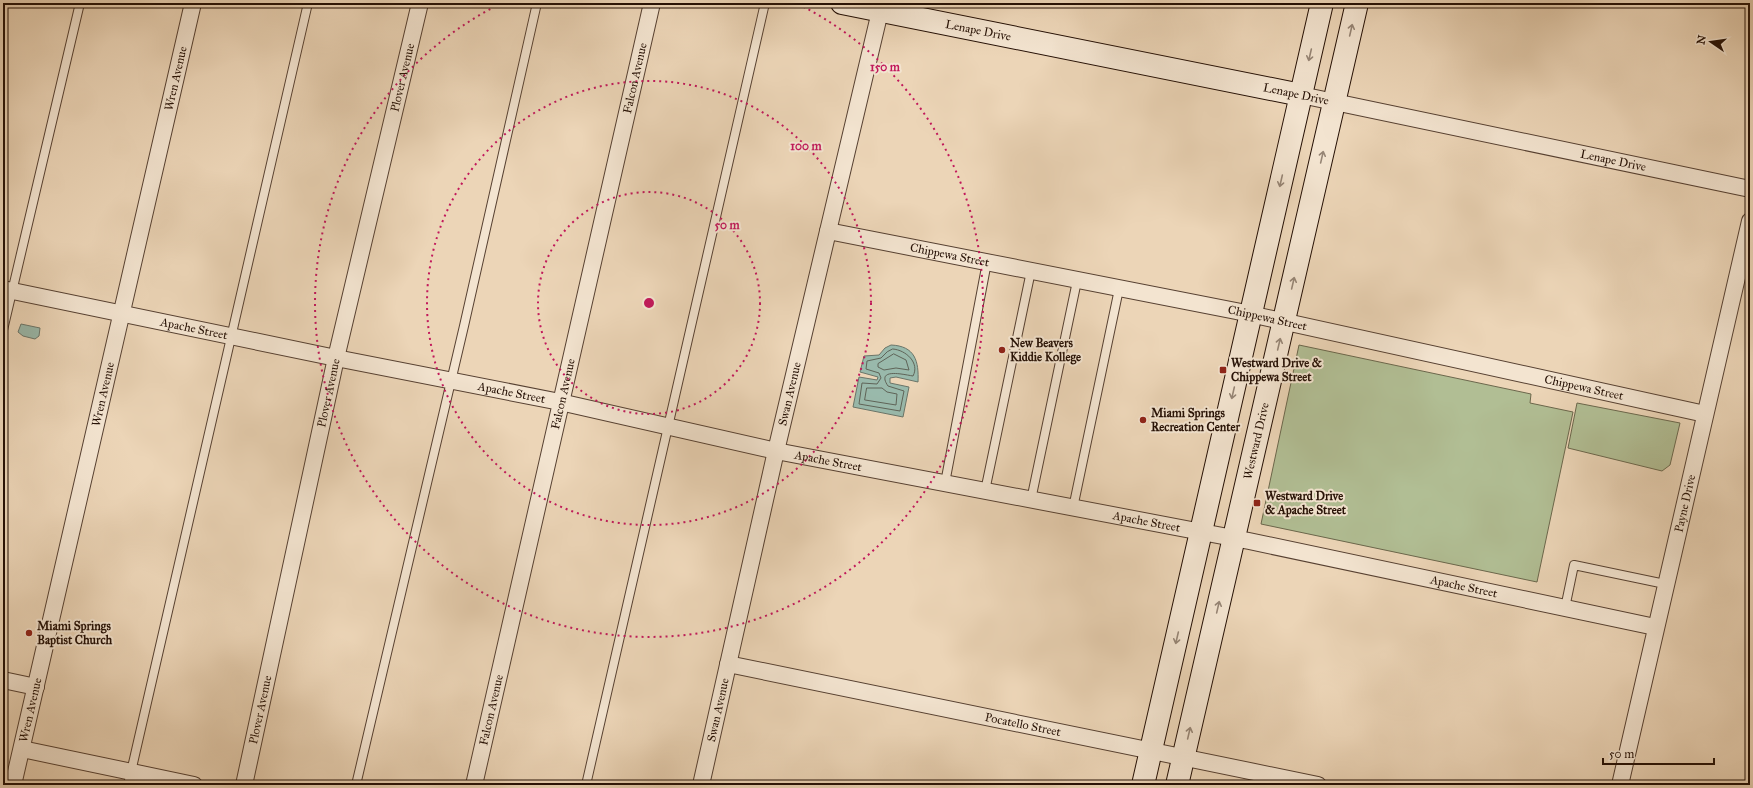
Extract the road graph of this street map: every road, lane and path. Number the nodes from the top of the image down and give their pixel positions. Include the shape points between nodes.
1 (80, 3) edge
2 (192, 3) edge
3 (308, 3) edge
4 (420, 3) edge
5 (537, 3) edge
6 (652, 3) edge
7 (765, 3) edge
8 (842, 3) edge
9 (1322, 3) edge
10 (1357, 3) edge
11 (881, 7) edge
12 (1301, 95) junction
13 (1335, 102) junction
14 (1750, 189) edge
15 (1750, 221) edge
16 (828, 231) junction
17 (987, 262) junction
18 (1031, 271) junction
19 (1077, 281) junction
20 (1119, 289) junction
21 (8, 290) edge
22 (121, 313) junction
23 (1250, 314) junction
24 (1284, 321) junction
25 (3, 330) edge
26 (232, 336) junction
27 (336, 358) junction
28 (451, 380) junction
29 (560, 402) junction
30 (1704, 414) junction
31 (669, 426) junction
32 (776, 450) junction
33 (945, 483) junction
34 (986, 491) junction
35 (1031, 500) junction
36 (1073, 508) junction
37 (1202, 532) junction
38 (1234, 538) junction
39 (1665, 584) junction
40 (1565, 608) junction
41 (1655, 627) junction
42 (728, 664) junction
43 (3, 680) edge
44 (36, 687) junction
45 (22, 748) junction
46 (1152, 751) junction
47 (1184, 757) junction
48 (130, 778) edge
49 (13, 785) edge
50 (194, 785) edge
51 (244, 785) edge
52 (356, 785) edge
53 (474, 785) edge
54 (586, 785) edge
55 (701, 785) edge
56 (1143, 785) edge
57 (1178, 785) edge
58 (1318, 785) edge
59 (1620, 785) edge

1 - 21 lane
2 - 22 street, Wren Avenue
3 - 26 lane
4 - 27 street, Plover Avenue
5 - 28 lane
6 - 29 street, Falcon Avenue
7 - 31 lane
8 - 11 street, Lenape Drive
9 -> 12 street
13 -> 10 street, Westward Drive
11 - 12 street, Lenape Drive
11 - 16 street, Swan Avenue
12 - 13 street, Lenape Drive
12 -> 23 street
13 - 14 street, Lenape Drive
24 -> 13 street, Westward Drive
15 - 30 street, Payne Drive
16 - 17 street, Chippewa Street
16 - 32 street, Swan Avenue
17 - 18 street, Chippewa Street
17 - 33 lane
18 - 19 street, Chippewa Street
18 - 34 lane
19 - 20 street, Chippewa Street
19 - 35 lane
20 - 23 street, Chippewa Street
20 - 36 lane
21 - 22 street, Apache Street
21 - 25 lane
22 - 26 street, Apache Street
22 - 44 street, Wren Avenue
23 - 24 street, Chippewa Street
23 -> 37 street
24 - 30 street, Chippewa Street
38 -> 24 street, Westward Drive
26 - 27 street, Apache Street
26 - 48 lane
27 - 28 street, Apache Street
27 - 51 street, Plover Avenue
28 - 29 street, Apache Street
28 - 52 lane
29 - 31 street, Apache Street
29 - 53 street, Falcon Avenue
30 - 39 street, Payne Drive
31 - 32 street, Apache Street
31 - 54 lane
32 - 33 street, Apache Street
32 - 42 street, Swan Avenue
33 - 34 street, Apache Street
34 - 35 street, Apache Street
35 - 36 street, Apache Street
36 - 37 street, Apache Street
37 - 38 street, Apache Street
37 -> 46 street
38 - 40 street, Apache Street
47 -> 38 street, Westward Drive
39 - 40 lane via 1574,565
39 - 41 street, Payne Drive
40 - 41 street, Apache Street
41 - 59 street, Payne Drive
42 - 46 street, Pocatello Street
42 - 55 street, Swan Avenue
43 - 44 street
44 - 45 street, Wren Avenue
45 - 48 street
45 - 49 street, Wren Avenue
46 - 47 street, Pocatello Street
46 - 56 street
47 - 57 street, Westward Drive
47 - 58 street, Pocatello Street
48 - 50 street

